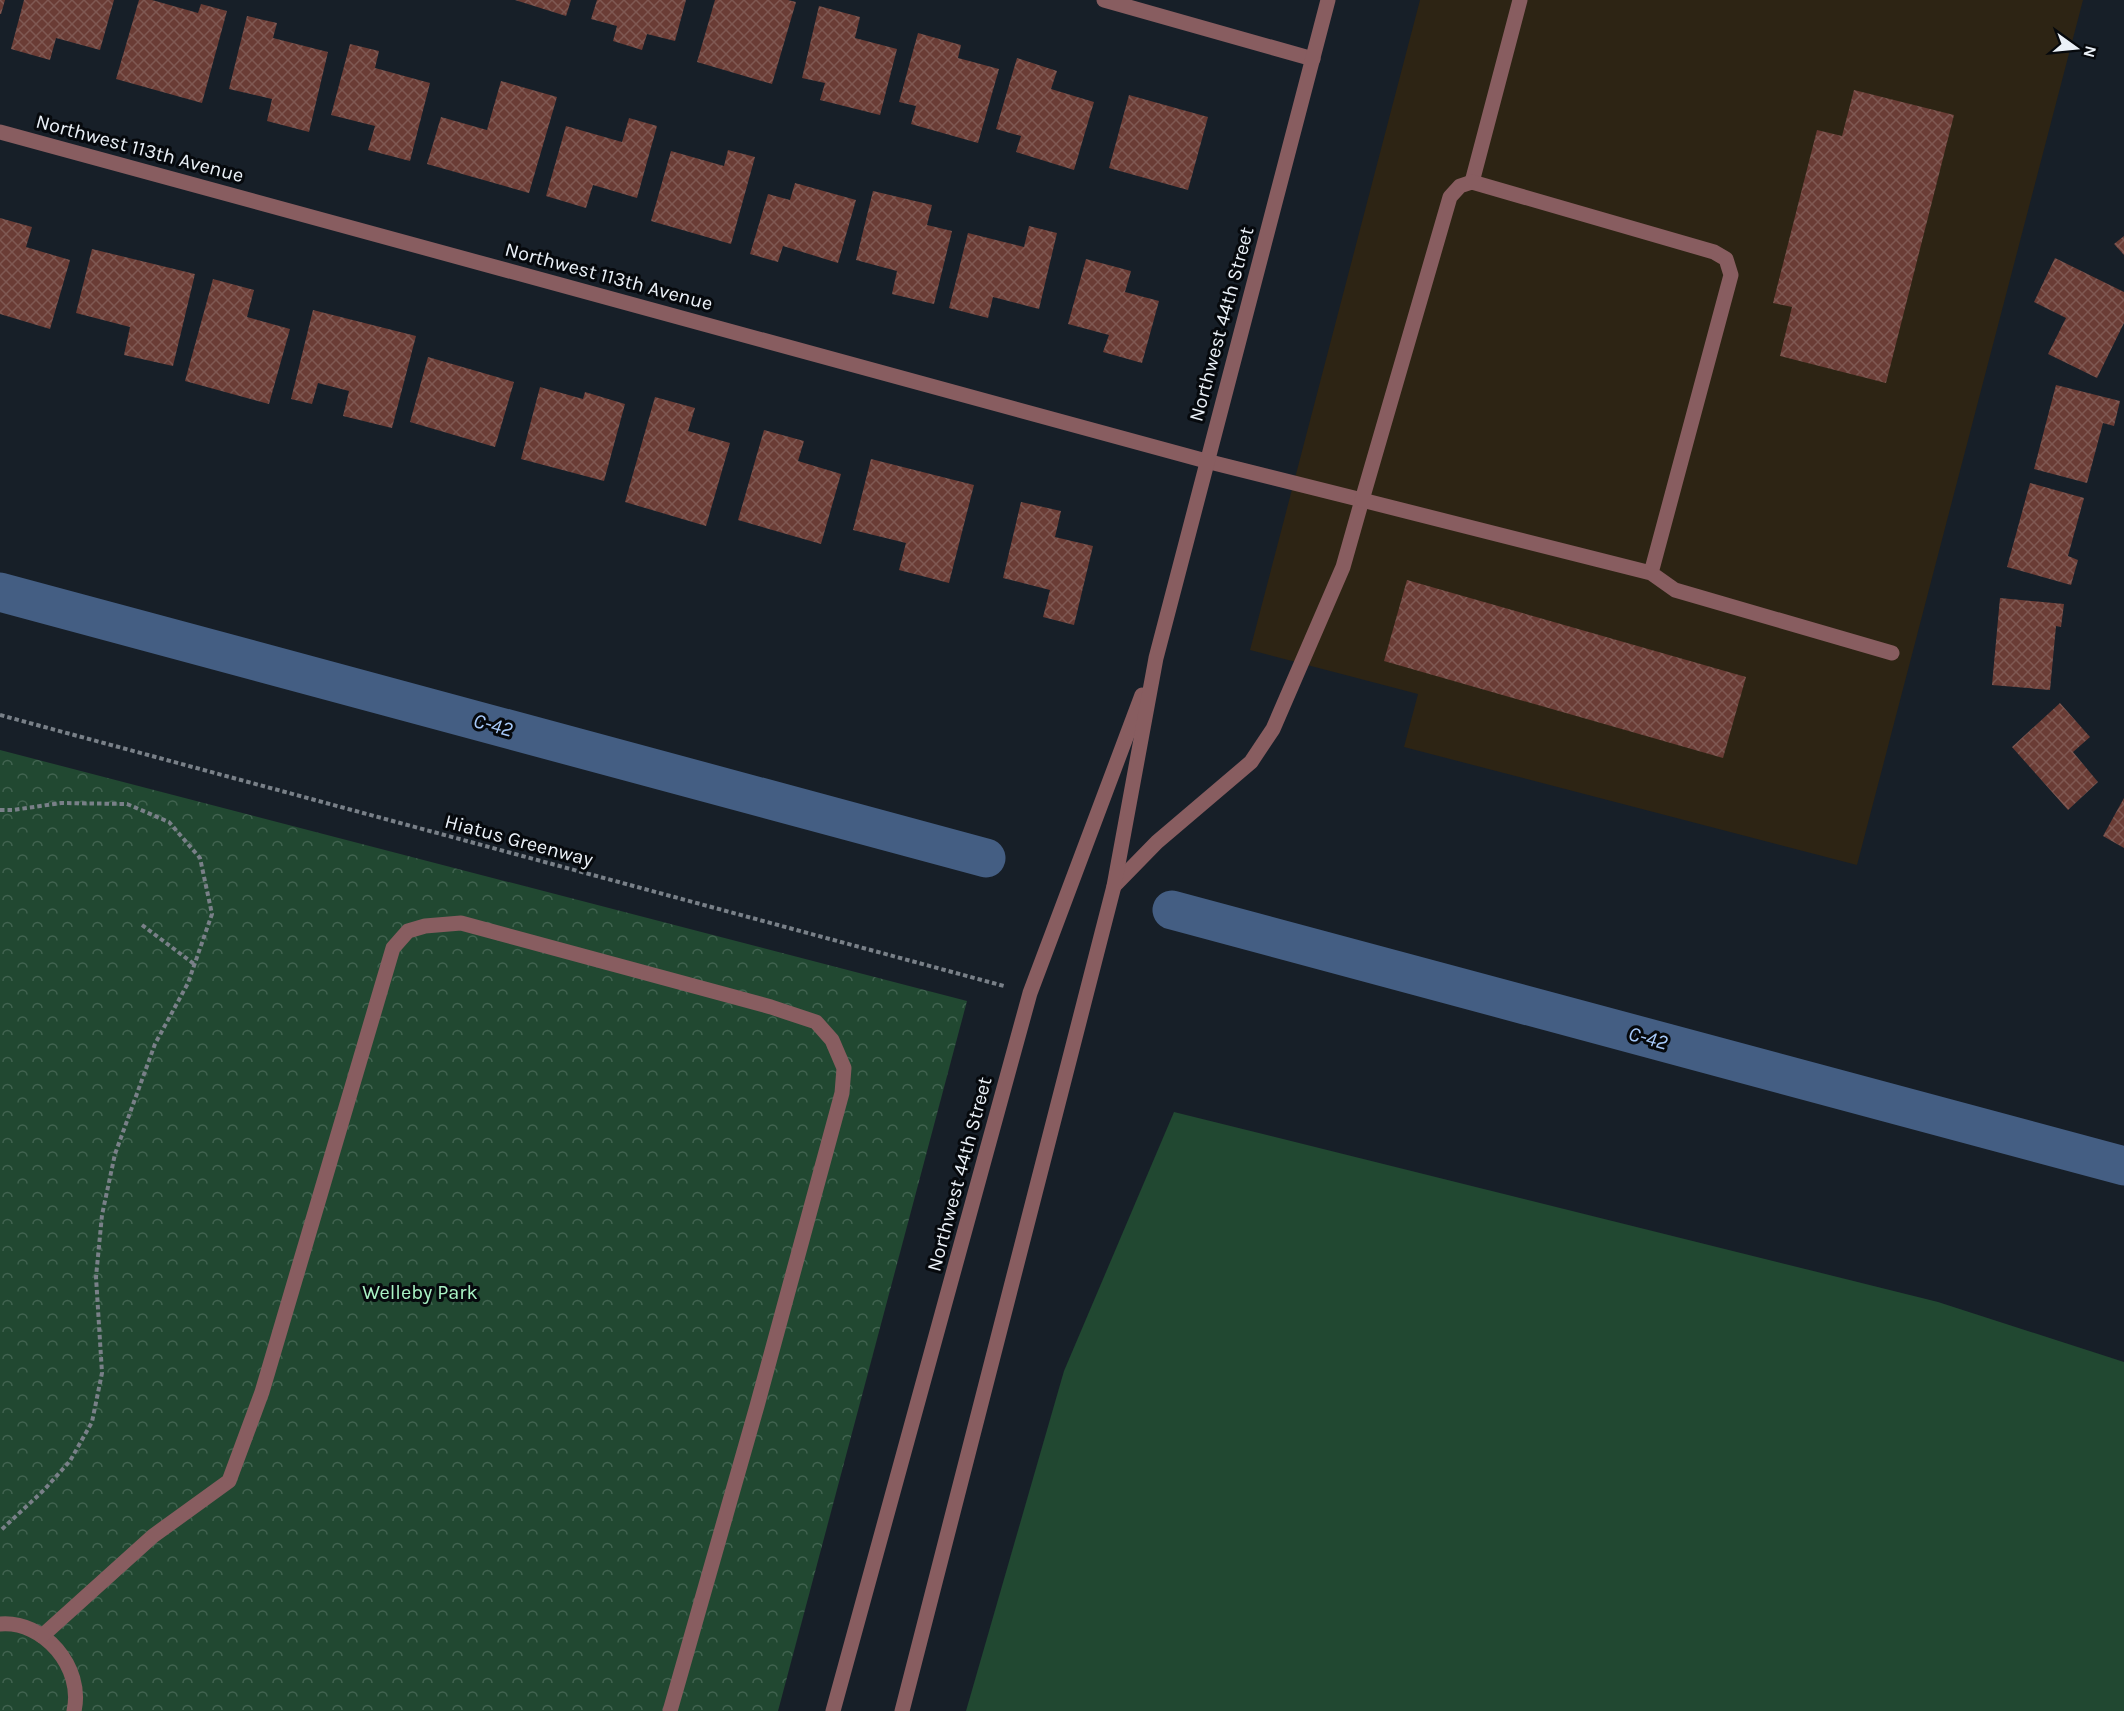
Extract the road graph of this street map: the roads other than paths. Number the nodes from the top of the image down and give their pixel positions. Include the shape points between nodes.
1 (1104, 0) edge
2 (1328, 0) edge
3 (1520, 0) edge
4 (1313, 59) junction
5 (0, 132) edge
6 (1472, 182) junction
7 (1206, 461) junction
8 (1362, 500) junction
9 (1652, 573) junction
10 (1892, 653) dead end
11 (1156, 658) junction
12 (1114, 886) junction
13 (0, 1624) edge
14 (42, 1636) junction
15 (74, 1711) edge
16 (670, 1711) edge
17 (833, 1711) edge
18 (902, 1711) edge

1 - 4 street
2 - 4 street, Northwest 44th Street
3 - 6 street
4 - 7 street, Northwest 44th Street
5 - 7 street, Northwest 113th Avenue
6 - 8 street via 1460,186 1450,197
6 - 9 street via 1714,252 1726,259 1731,275
7 - 8 street, Northwest 113th Avenue
7 - 11 street, Northwest 44th Street
8 - 9 street, Northwest 113th Avenue
8 - 12 street via 1343,567 1273,729 1251,762 1157,842
9 - 10 street via 1675,590
11 - 12 street, Northwest 44th Street
11 - 17 street, Northwest 44th Street via 1030,993
12 - 18 street, Northwest 44th Street
13 - 14 street via 31,1629
14 - 15 street via 65,1660 74,1682
14 - 16 street via 153,1536 229,1481 262,1392 393,948 408,931 461,923 816,1022 832,1040 844,1068 839,1104

